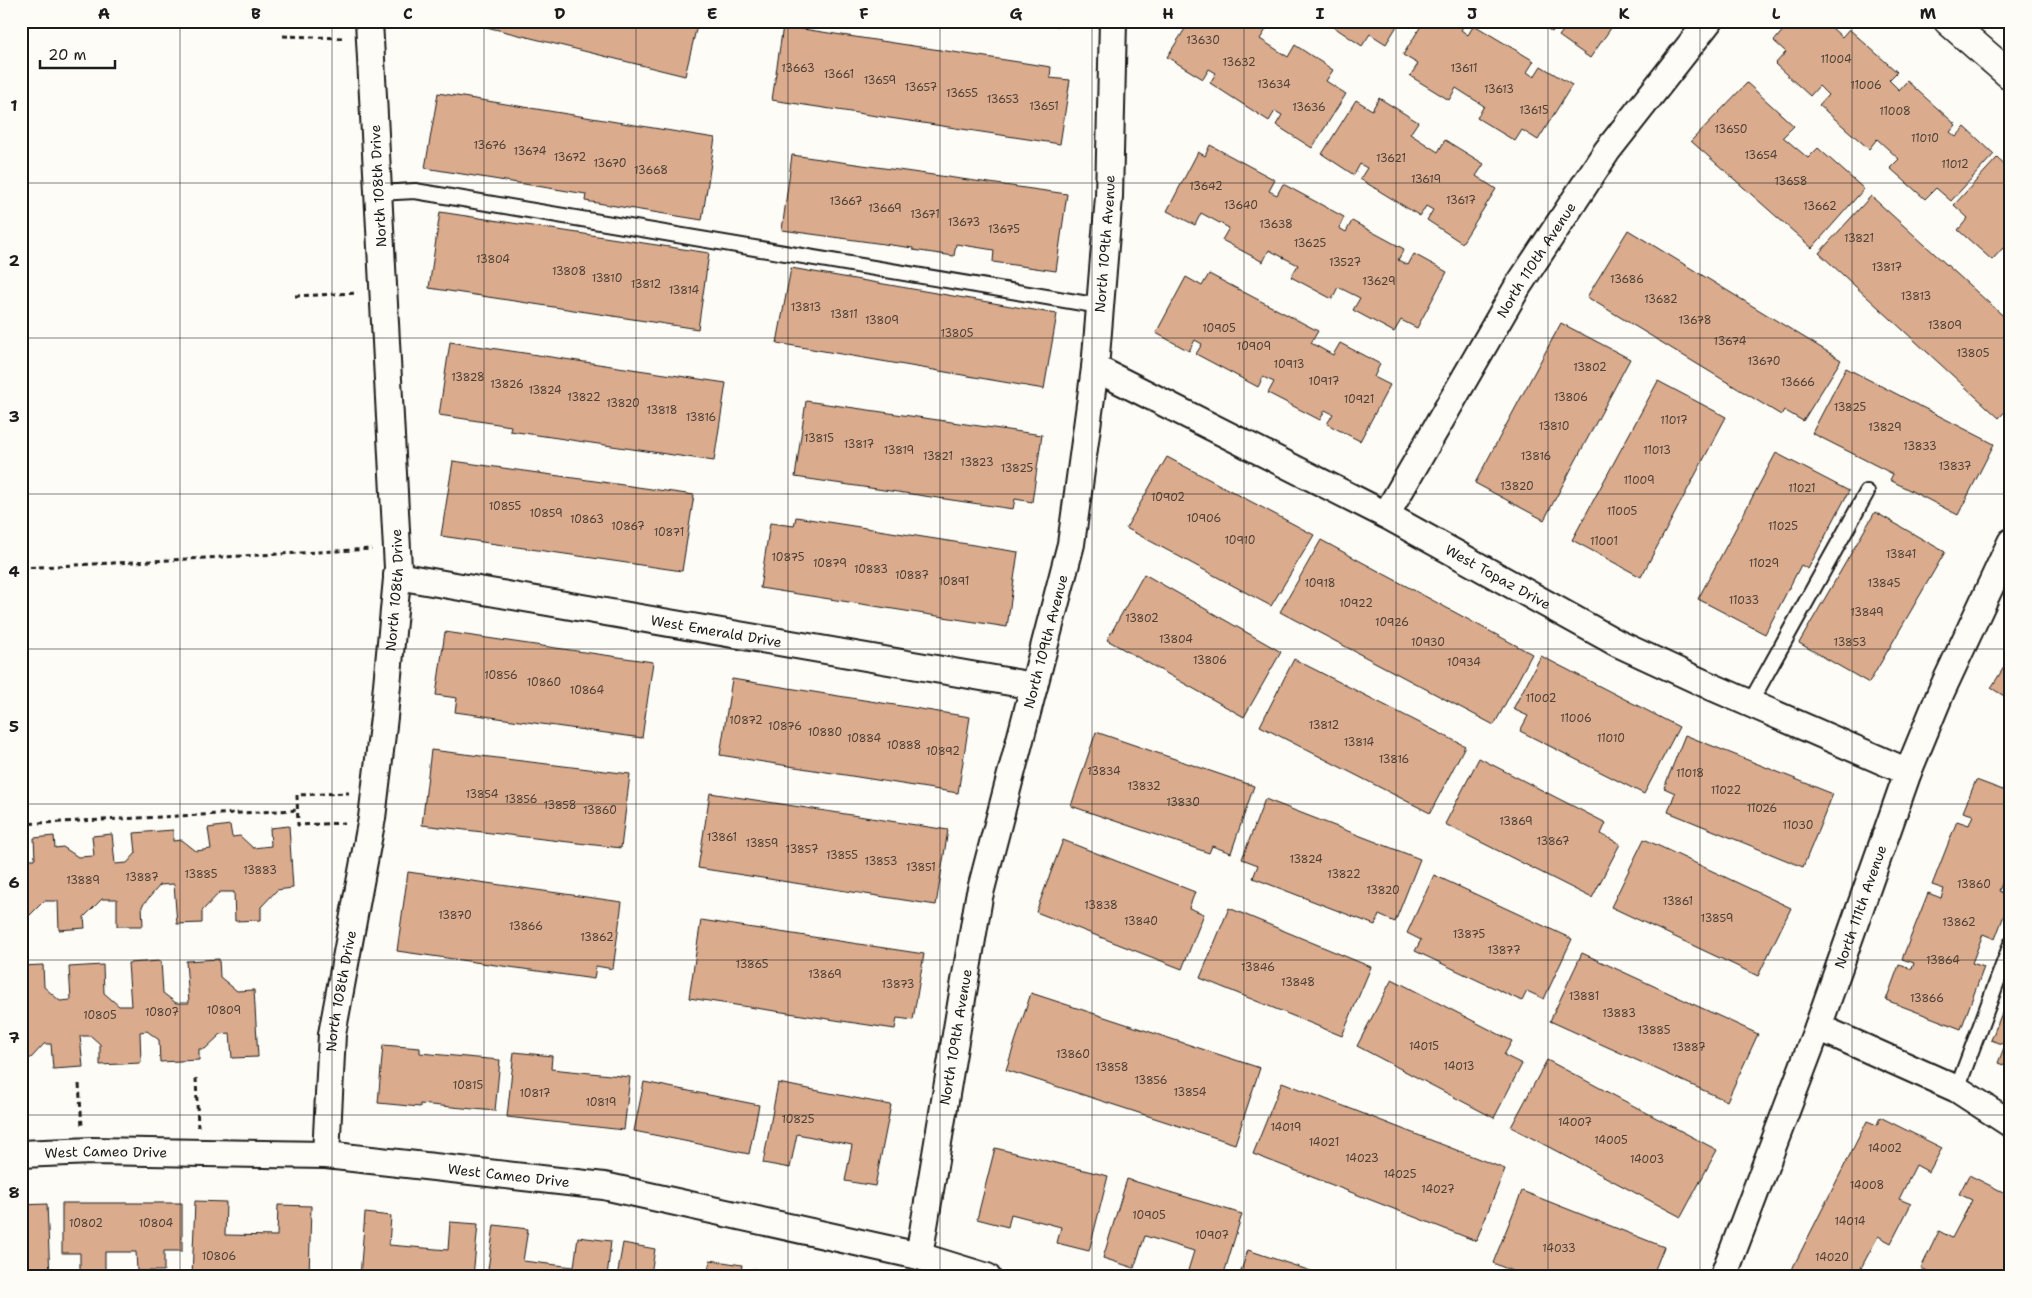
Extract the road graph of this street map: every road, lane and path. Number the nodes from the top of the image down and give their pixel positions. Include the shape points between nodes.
1 (370, 21) edge
2 (1113, 21) edge
3 (1709, 21) edge
4 (1948, 21) edge
5 (283, 36) dead end
6 (347, 38) dead end
7 (2011, 76) edge
8 (378, 193) junction
9 (362, 293) dead end
10 (294, 296) dead end
11 (1100, 306) junction
12 (1095, 368) junction
13 (1867, 492) dead end
14 (1386, 515) junction
15 (2011, 542) edge
16 (372, 550) dead end
17 (21, 568) edge
18 (397, 576) junction
19 (1034, 686) junction
20 (1750, 703) junction
21 (1908, 772) junction
22 (353, 793) dead end
23 (299, 810) junction
24 (348, 823) dead end
25 (21, 824) edge
26 (2011, 944) edge
27 (1818, 1027) junction
28 (196, 1078) dead end
29 (79, 1084) dead end
30 (1957, 1089) junction
31 (2011, 1124) edge
32 (82, 1130) dead end
33 (198, 1130) dead end
34 (21, 1154) edge
35 (326, 1155) junction
36 (919, 1256) junction
37 (987, 1277) edge
38 (1723, 1277) edge

1 - 8 street, North 108th Drive
2 - 11 street, North 109th Avenue via 1108,197
3 - 14 street, North 110th Avenue via 1607,151 1518,286
4 - 7 street
5 - 6 path
8 - 11 lane via 415,191
8 - 18 street, North 108th Drive
9 - 10 path
11 - 12 street, North 109th Avenue
12 - 14 street, West Topaz Drive
12 - 19 street, North 109th Avenue via 1071,544
13 - 20 lane
14 - 20 street, West Topaz Drive via 1617,643
15 - 21 street, North 111th Avenue via 1941,692
16 - 17 path
18 - 19 street, West Emerald Drive
18 - 35 street, North 108th Drive via 372,818 332,1034
19 - 36 street, North 109th Avenue via 979,897
20 - 21 street, West Topaz Drive
21 - 27 street, North 111th Avenue
22 - 23 path via 297,795
23 - 24 path via 298,825
23 - 25 path
26 - 30 lane
27 - 30 street
27 - 38 street, North 111th Avenue
28 - 33 path
29 - 32 path
30 - 31 street
34 - 35 street, West Cameo Drive via 92,1151
35 - 36 street, West Cameo Drive via 604,1186
36 - 37 street, West Cameo Drive

